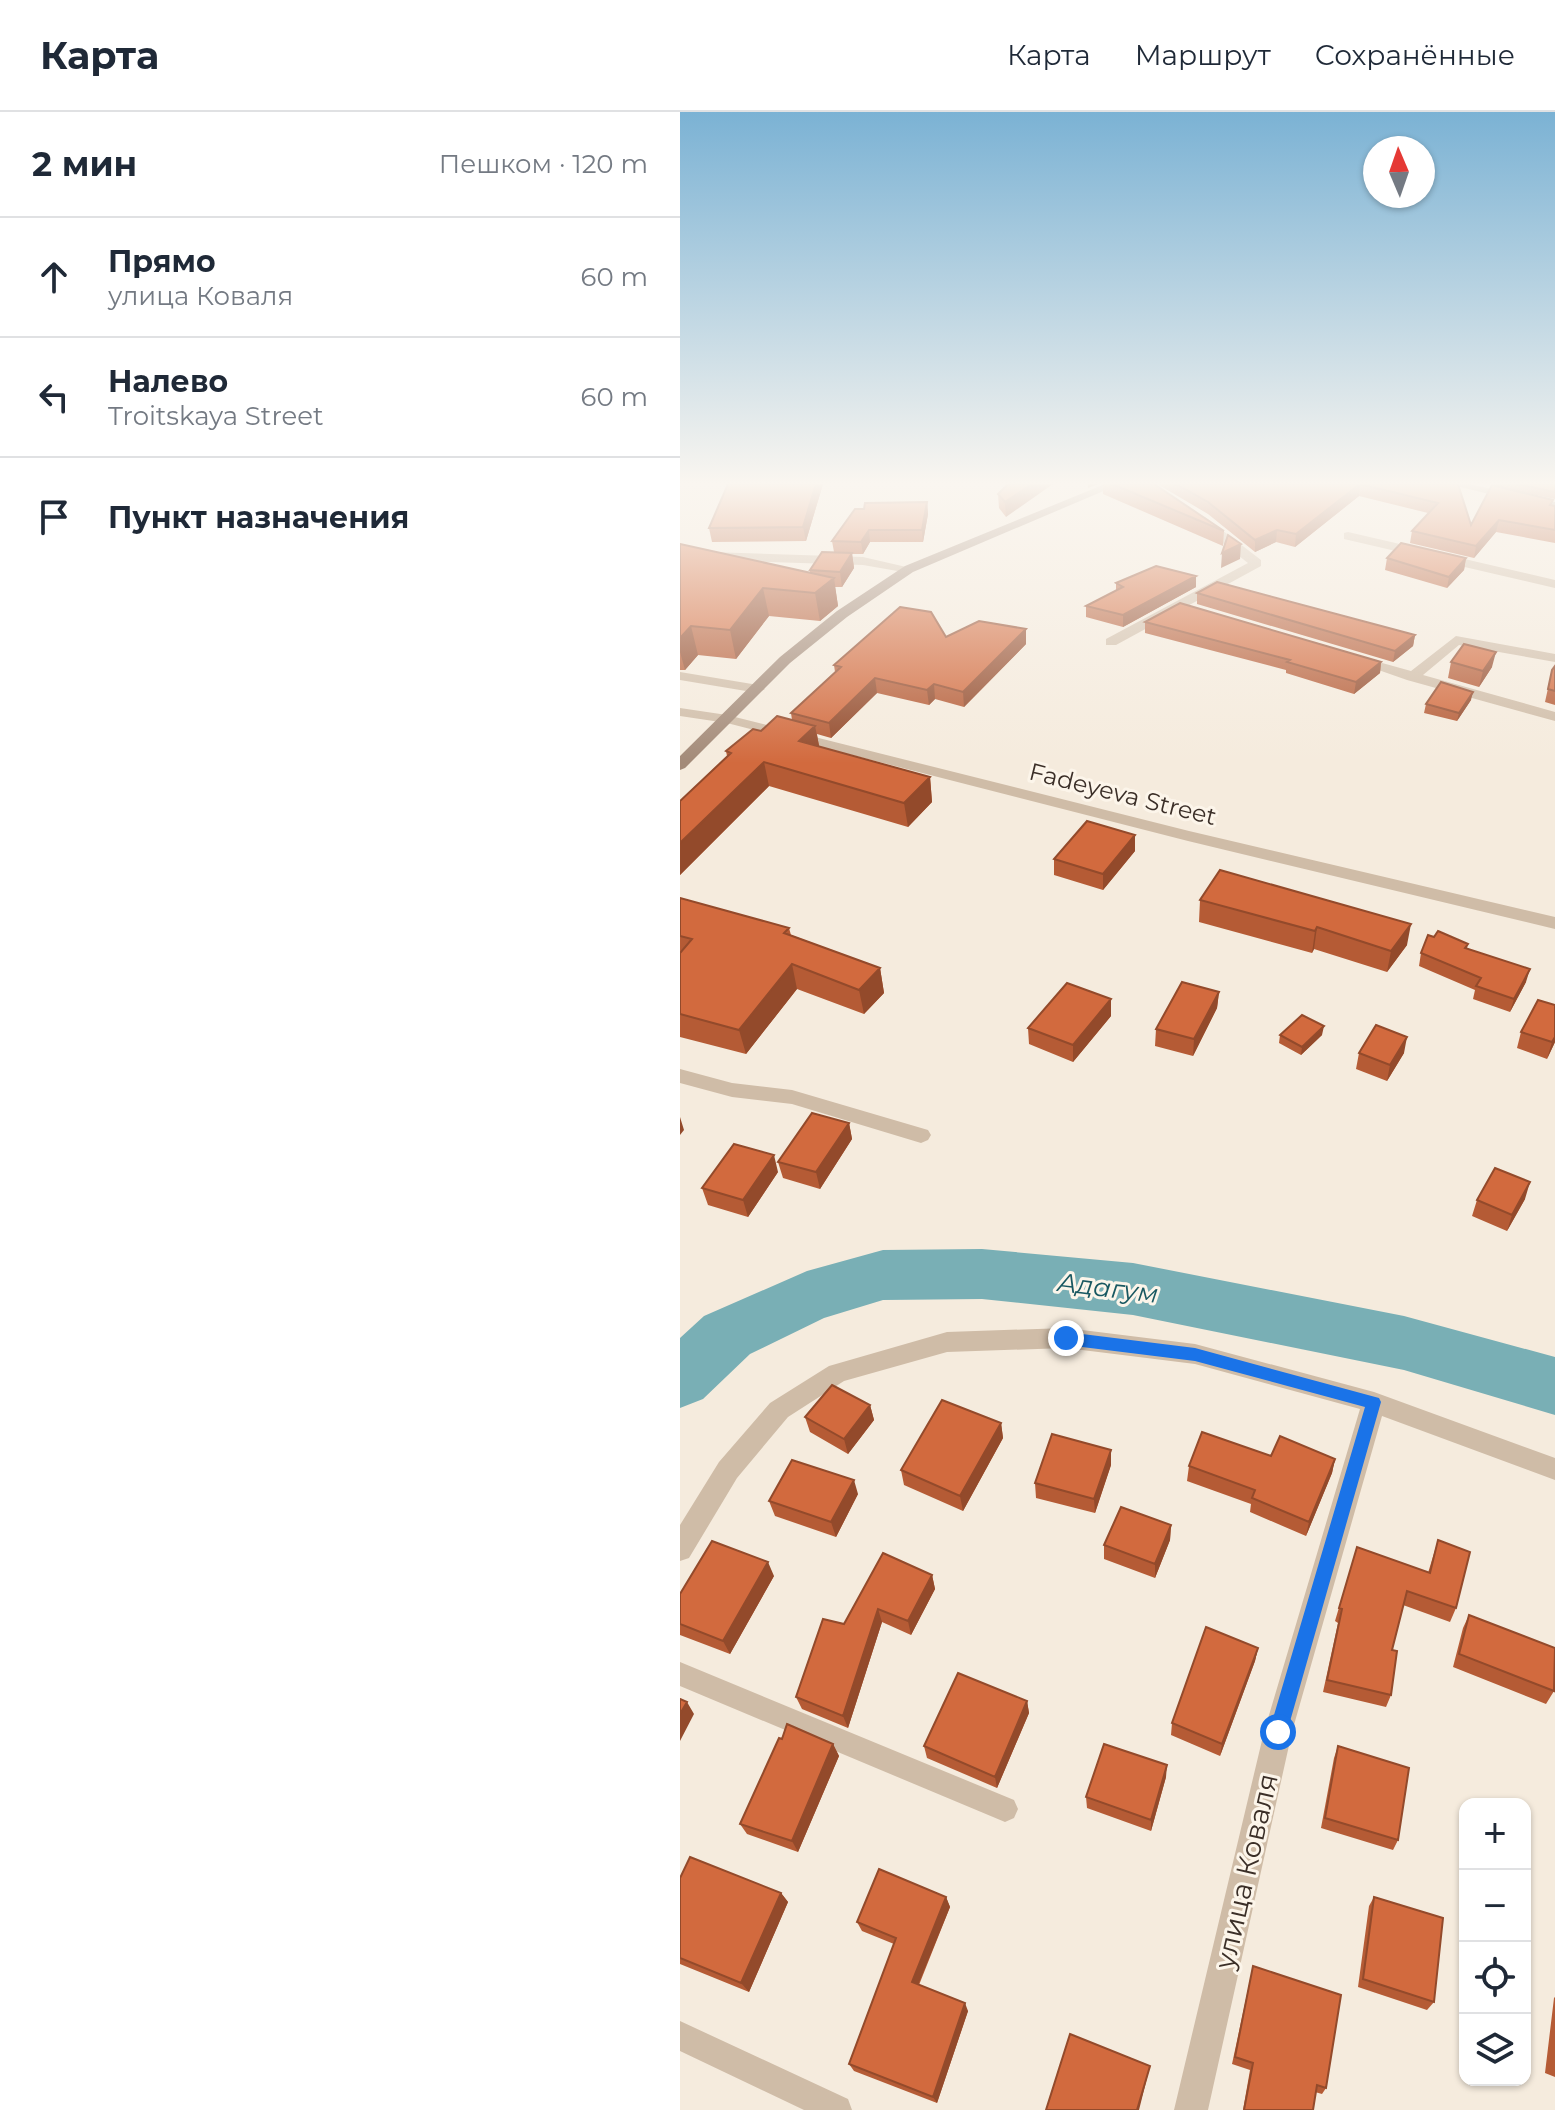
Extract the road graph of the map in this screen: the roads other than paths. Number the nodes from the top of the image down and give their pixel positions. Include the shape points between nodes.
1 (897, 577) edge
2 (1234, 577) edge
3 (1526, 577) edge
4 (1555, 584) edge
5 (1111, 642) dead end
6 (1339, 655) edge
7 (1555, 658) edge
8 (680, 676) edge
9 (1412, 677) junction
10 (758, 689) junction
11 (680, 712) edge
12 (1555, 717) edge
13 (727, 719) junction
14 (680, 765) edge
15 (1555, 923) edge
16 (680, 1076) edge
17 (921, 1135) dead end
18 (1374, 1402) junction
19 (1555, 1469) edge
20 (680, 1549) edge
21 (680, 1674) edge
22 (1005, 1809) dead end
23 (680, 2036) edge
24 (837, 2110) edge
25 (1191, 2110) edge

1 - 10 main road via 830,623
2 - 5 street
3 - 4 street
6 - 9 street
7 - 9 street via 1456,640
8 - 10 street
9 - 12 street
10 - 13 main road
11 - 13 street, Fadeyeva Street
13 - 14 main road
13 - 15 street, Fadeyeva Street
16 - 17 street via 732,1090 792,1097
18 - 19 street
18 - 20 street via 1195,1354 1066,1338 947,1342 837,1373 779,1410 728,1470
18 - 25 street, улица Коваля via 1278,1732
21 - 22 lane
23 - 24 lane

